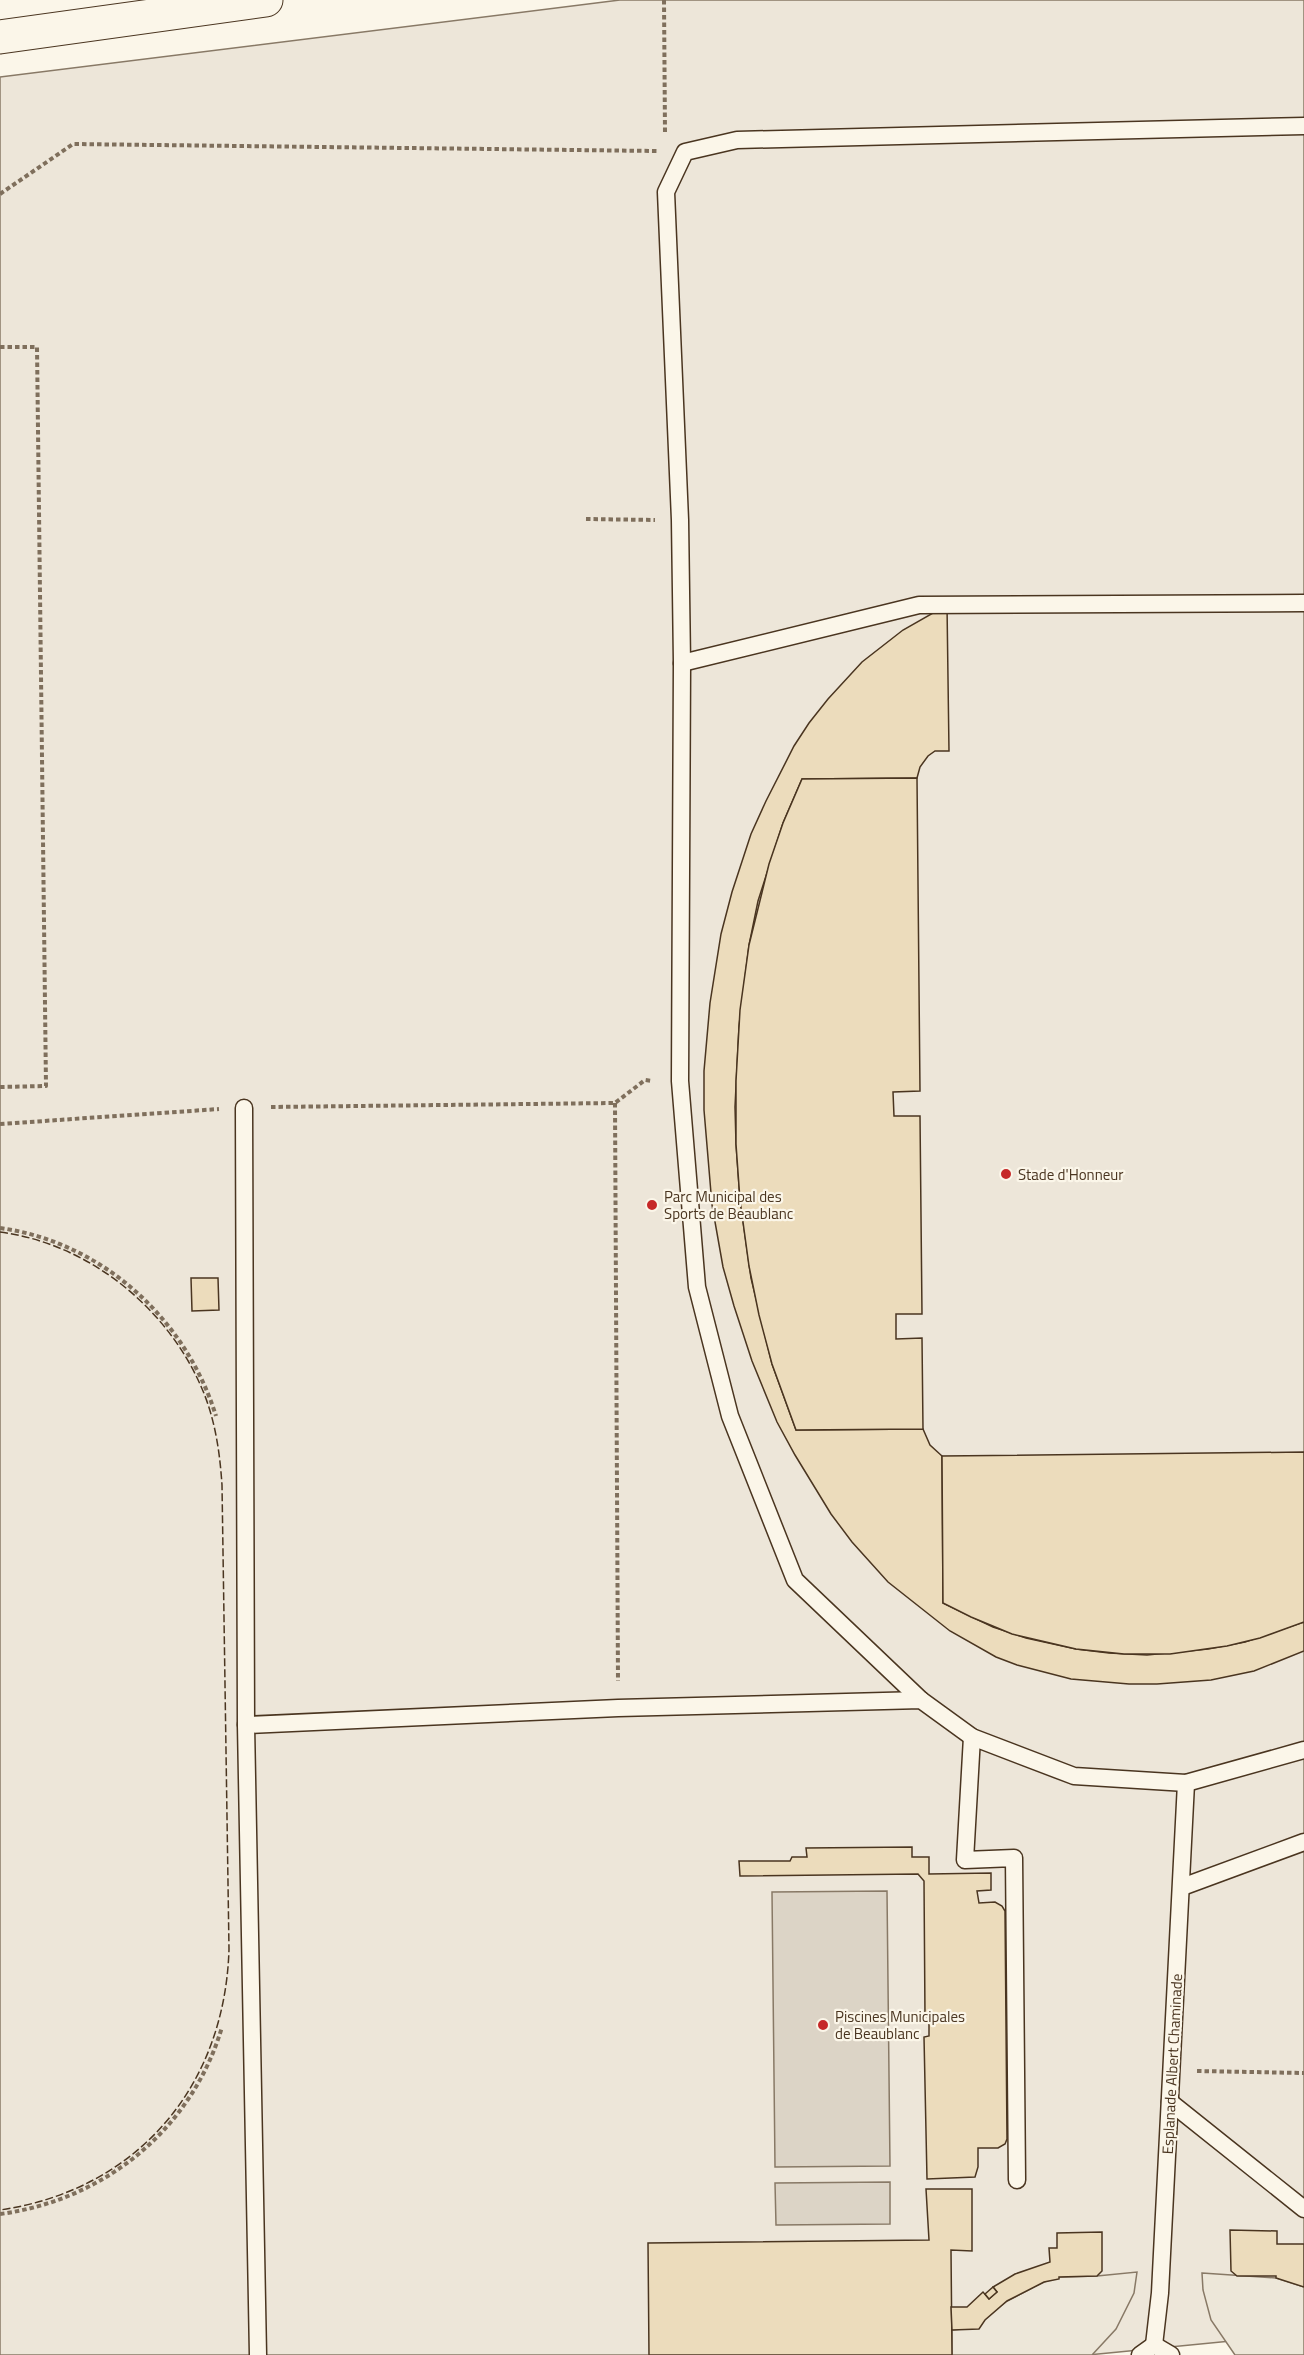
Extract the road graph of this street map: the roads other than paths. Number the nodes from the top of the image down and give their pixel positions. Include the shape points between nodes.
1 (266, 0) edge
2 (0, 37) edge
3 (1304, 126) edge
4 (1304, 603) edge
5 (682, 663) junction
6 (244, 1108) road end
7 (921, 1700) junction
8 (246, 1725) junction
9 (972, 1737) junction
10 (1304, 1749) edge
11 (1186, 1783) junction
12 (1304, 1842) edge
13 (1182, 1887) junction
14 (1170, 2102) junction
15 (1017, 2180) dead end
16 (1304, 2209) edge
17 (1147, 2350) edge
18 (258, 2355) edge
19 (1172, 2355) edge

1 - 2 street
3 - 5 lane via 737,140 685,152 666,192
4 - 5 lane via 919,605
5 - 7 lane via 680,1082 697,1287 730,1416 795,1580
6 - 8 lane
7 - 8 lane via 618,1708
7 - 9 lane
8 - 18 lane
9 - 11 lane via 1074,1776
9 - 15 lane via 964,1860 1014,1858
10 - 11 lane
11 - 13 lane, Esplanade Albert Chaminade
12 - 13 lane
13 - 14 lane, Esplanade Albert Chaminade
14 - 16 lane
14 - 17 lane, Esplanade Albert Chaminade via 1160,2293
17 - 19 lane, Esplanade Albert Chaminade

